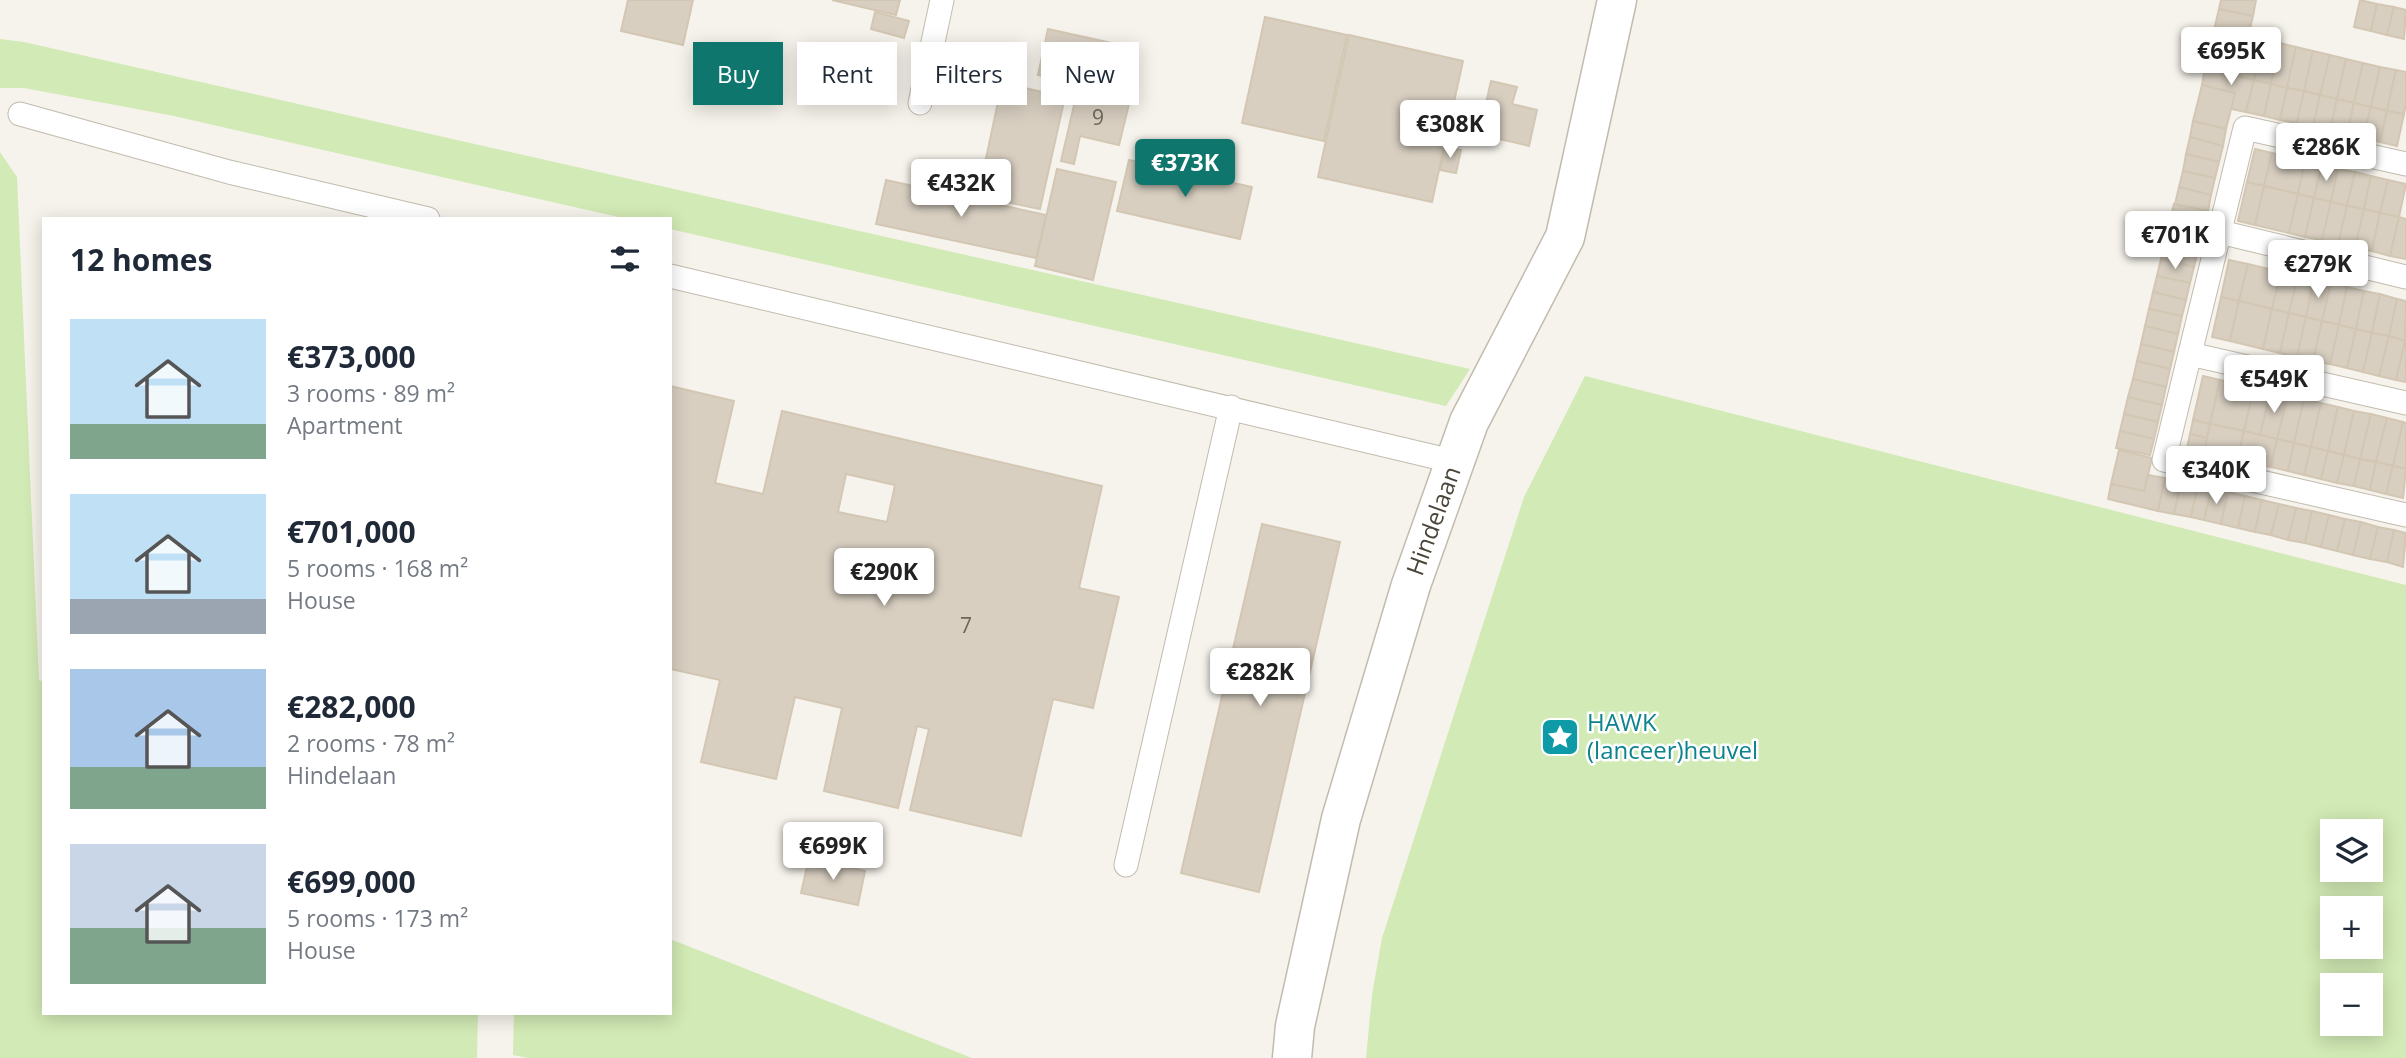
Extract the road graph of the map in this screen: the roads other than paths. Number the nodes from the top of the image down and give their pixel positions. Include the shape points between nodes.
1 (942, 0) edge
2 (1616, 0) edge
3 (933, 42) edge
4 (20, 114) dead end
5 (2406, 164) edge
6 (420, 217) edge
7 (2220, 232) junction
8 (672, 275) edge
9 (2406, 276) edge
10 (2190, 354) junction
11 (2406, 403) edge
12 (1231, 407) junction
13 (1456, 462) junction
14 (2406, 515) edge
15 (1126, 865) dead end
16 (1292, 1058) edge

1 - 3 lane
2 - 13 street, Hindelaan via 1565,237 1469,422
4 - 6 lane via 229,172
5 - 7 lane via 2245,128
7 - 9 lane
7 - 10 lane
8 - 12 lane
10 - 11 lane
10 - 14 lane via 2164,460
12 - 13 lane
12 - 15 lane
13 - 16 street, Hindelaan via 1411,585 1341,819

